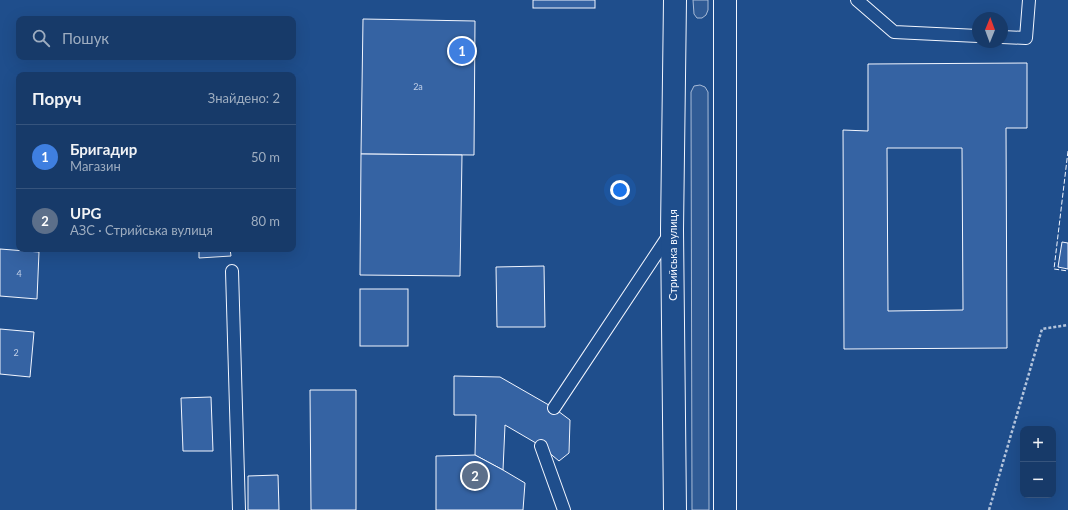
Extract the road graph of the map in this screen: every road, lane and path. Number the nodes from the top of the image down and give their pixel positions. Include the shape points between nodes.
1 (675, 0) edge
2 (725, 0) edge
3 (857, 0) edge
4 (1029, 0) edge
5 (972, 36) edge
6 (1008, 37) edge
7 (672, 230) junction
8 (232, 271) dead end
9 (1068, 325) edge
10 (554, 408) dead end
11 (542, 446) dead end
12 (239, 510) edge
13 (564, 510) edge
14 (675, 510) edge
15 (725, 510) edge
16 (989, 510) edge

1 - 7 highway, Стрийська вулиця
2 - 15 highway
3 - 5 lane via 894,32
4 - 6 lane via 1026,38
7 - 10 lane
7 - 14 highway, Стрийська вулиця
8 - 12 lane
9 - 16 path via 1042,329
11 - 13 lane

